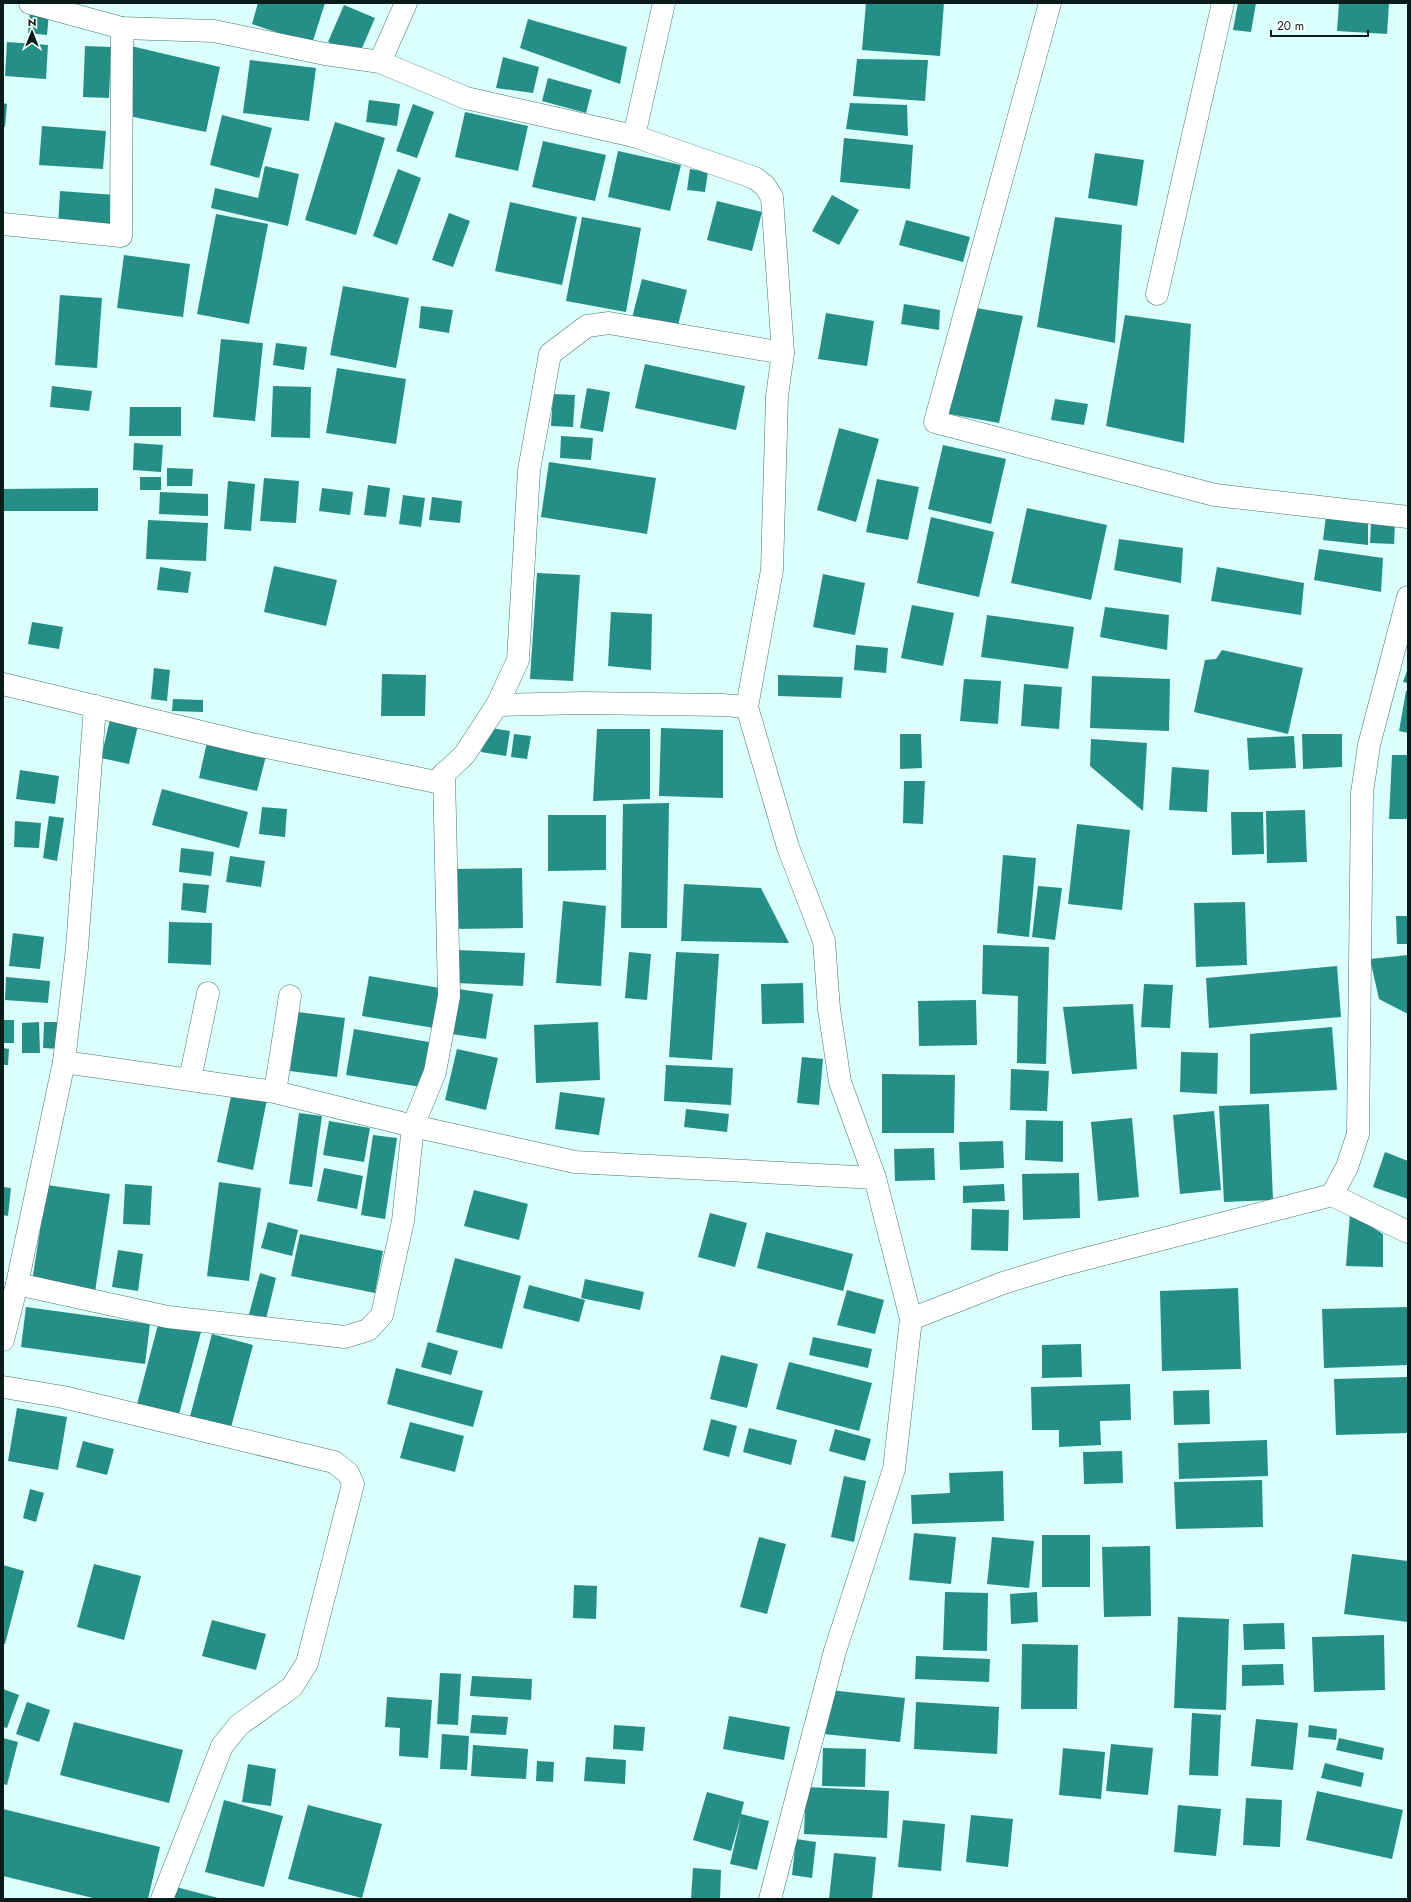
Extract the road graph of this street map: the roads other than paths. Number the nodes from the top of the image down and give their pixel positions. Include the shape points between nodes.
1 (30, 3) edge
2 (406, 3) edge
3 (664, 3) edge
4 (1050, 3) edge
5 (1223, 3) edge
6 (122, 28) junction
7 (380, 62) junction
8 (634, 136) junction
9 (3, 224) edge
10 (1157, 294) dead end
11 (783, 353) junction
12 (1408, 517) edge
13 (1408, 597) edge
14 (3, 684) edge
15 (497, 705) junction
16 (95, 706) junction
17 (747, 707) junction
18 (444, 773) junction
19 (208, 993) dead end
20 (290, 996) dead end
21 (64, 1062) junction
22 (190, 1078) junction
23 (276, 1092) junction
24 (413, 1126) junction
25 (874, 1178) junction
26 (1332, 1195) junction
27 (1408, 1232) edge
28 (17, 1284) junction
29 (911, 1320) junction
30 (3, 1340) edge
31 (3, 1387) edge
32 (162, 1899) edge
33 (770, 1899) edge

1 - 6 street
2 - 7 street
3 - 8 street
4 - 12 street via 935,422 1215,495
5 - 10 street
6 - 7 street via 214,31 325,54
6 - 9 street via 121,236
7 - 8 street via 466,98
8 - 11 street via 755,178 765,186 772,197
11 - 15 street via 609,323 587,326 550,354 529,470 518,660
11 - 17 street via 777,396 772,570
13 - 26 street via 1369,745 1362,793 1358,1134 1347,1167
14 - 16 street
15 - 17 street via 583,703
15 - 18 street via 465,754
16 - 18 street via 247,743 436,782
16 - 21 street via 77,948
17 - 25 street via 788,847 824,942 829,1009 840,1082
18 - 24 street via 449,996 435,1072
19 - 22 street
20 - 23 street
21 - 22 street
21 - 28 street
22 - 23 street
23 - 24 street
24 - 25 street via 575,1162
24 - 28 street via 403,1222 382,1315 368,1330 345,1337 168,1317
25 - 29 street
26 - 27 street
26 - 29 street via 1062,1265 1003,1283
28 - 30 street
29 - 33 street via 894,1469 836,1651
31 - 32 street via 63,1396 334,1462 348,1473 353,1484 307,1663 292,1687 239,1725 222,1746

